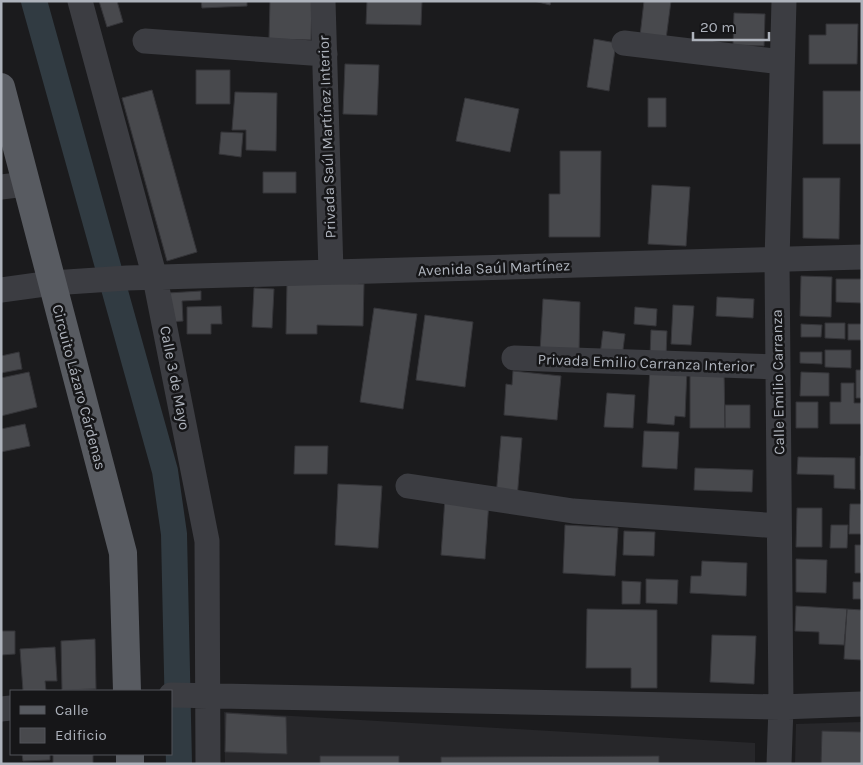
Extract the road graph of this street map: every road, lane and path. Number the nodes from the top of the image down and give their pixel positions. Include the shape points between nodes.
1 (80, 1) edge
2 (323, 1) edge
3 (784, 1) edge
4 (145, 41) dead end
5 (624, 43) dead end
6 (325, 54) junction
7 (782, 62) junction
8 (1, 87) edge
9 (14, 186) edge
10 (862, 257) edge
11 (777, 261) junction
12 (331, 272) junction
13 (155, 278) junction
14 (52, 284) junction
15 (1, 290) edge
16 (514, 358) dead end
17 (777, 367) junction
18 (408, 486) dead end
19 (779, 526) junction
20 (128, 690) edge
21 (190, 695) edge
22 (862, 704) edge
23 (781, 707) junction
24 (208, 764) edge
25 (778, 764) edge

1 - 13 street, Calle 3 de Mayo
2 - 6 street, Privada Saúl Martínez Interior
3 - 7 street, Calle Emilio Carranza
4 - 6 street
5 - 7 street
6 - 12 street, Privada Saúl Martínez Interior
7 - 11 street, Calle Emilio Carranza
8 - 9 main road, Circuito Lázaro Cárdenas
9 - 14 main road, Circuito Lázaro Cárdenas
10 - 11 street, Avenida Saúl Martínez
11 - 12 street, Avenida Saúl Martínez
11 - 17 street, Calle Emilio Carranza
12 - 13 street, Avenida Saúl Martínez
13 - 14 street, Avenida Saúl Martínez
13 - 21 street, Calle 3 de Mayo via 206,542
14 - 15 street, Avenida Saúl Martínez
14 - 20 main road, Circuito Lázaro Cárdenas via 123,553
16 - 17 street, Privada Emilio Carranza Interior
17 - 19 street, Calle Emilio Carranza
18 - 19 street via 573,511
19 - 23 street, Calle Emilio Carranza
21 - 23 street
21 - 24 street, Calle 3 de Mayo
22 - 23 street
23 - 25 street, Calle Emilio Carranza

